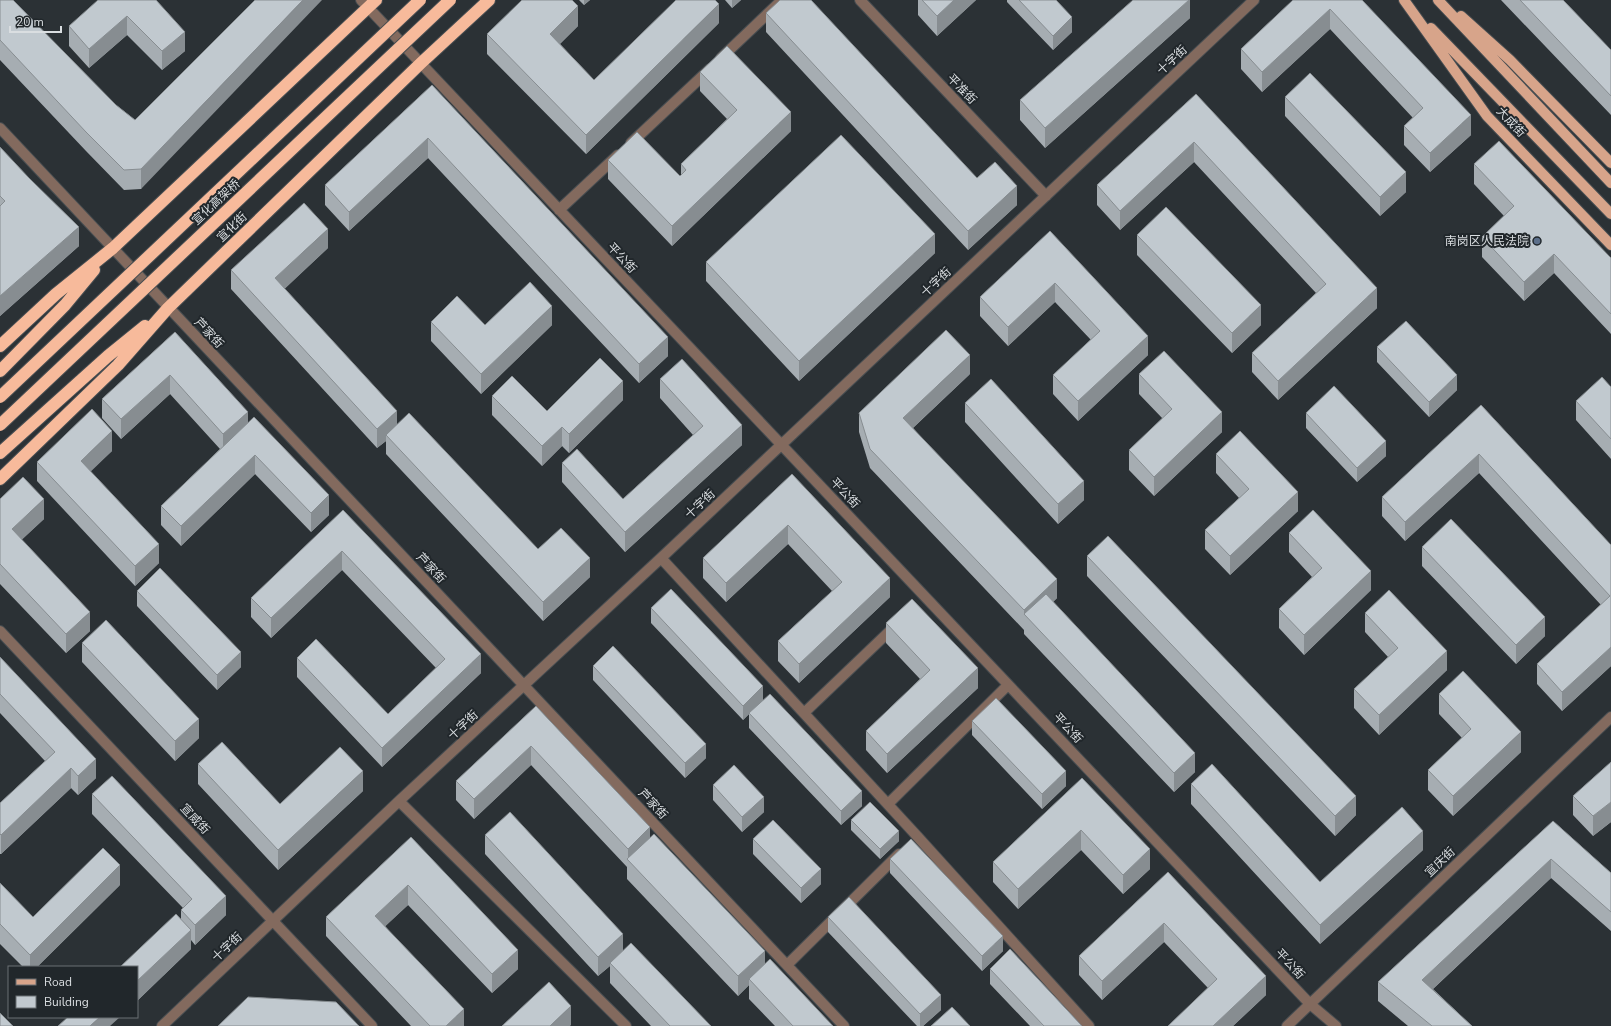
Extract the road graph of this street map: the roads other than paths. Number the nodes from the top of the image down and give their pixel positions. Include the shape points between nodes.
1 (420, 0) edge
2 (450, 0) edge
3 (489, 0) edge
4 (782, 0) edge
5 (860, 0) edge
6 (1254, 0) edge
7 (1438, 0) edge
8 (1441, 0) edge
9 (1406, 2) edge
10 (368, 3) edge
11 (421, 63) junction
12 (0, 128) edge
13 (1611, 163) edge
14 (1611, 183) edge
15 (1046, 196) junction
16 (560, 210) junction
17 (1611, 214) edge
18 (1611, 245) edge
19 (113, 248) junction
20 (168, 308) junction
21 (0, 346) edge
22 (0, 371) edge
23 (0, 396) edge
24 (0, 425) edge
25 (781, 444) junction
26 (0, 453) edge
27 (0, 479) edge
28 (661, 558) junction
29 (903, 618) edge
30 (0, 631) edge
31 (1008, 685) junction
32 (524, 686) junction
33 (804, 713) junction
34 (1611, 717) edge
35 (400, 801) junction
36 (888, 804) junction
37 (912, 842) junction
38 (273, 921) junction
39 (787, 965) junction
40 (1310, 1004) junction
41 (162, 1026) edge
42 (372, 1026) edge
43 (626, 1026) edge
44 (844, 1026) edge
45 (1089, 1026) edge
46 (1287, 1026) edge
47 (1336, 1026) edge

1 - 23 highway, 宣化高架桥, bridge
2 - 24 highway, 宣化高架桥, bridge
3 - 11 highway, 宣化街
4 - 16 street
5 - 15 street, 平准街
6 - 15 street, 十字街
7 - 14 main road
8 - 13 main road via 1510,60
9 - 17 main road, 大成街
9 - 18 main road, 大成街 via 1487,116
10 - 11 street, 平公街
10 - 19 highway
11 - 16 street, 平公街
11 - 20 highway, 宣化街
12 - 19 street, 芦家街
15 - 25 street, 十字街
16 - 25 street, 平公街
19 - 20 street, 芦家街
19 - 21 highway via 56,294
19 - 22 highway via 65,305
20 - 26 highway via 108,356
20 - 27 highway, 宣化街 via 118,365
20 - 32 street, 芦家街
25 - 28 street, 十字街
25 - 31 street, 平公街 via 923,600
28 - 32 street, 十字街
28 - 33 street
29 - 33 street
30 - 38 street, 宣威街
31 - 36 street
31 - 40 street, 平公街
32 - 35 street, 十字街
32 - 39 street, 芦家街
33 - 36 street
34 - 40 street, 宣庆街
35 - 38 street, 十字街
35 - 43 street
36 - 37 street
37 - 39 street
37 - 45 street
38 - 41 street, 十字街
38 - 42 street, 宣威街
39 - 44 street, 芦家街
40 - 46 street, 宣庆街
40 - 47 street, 平公街

